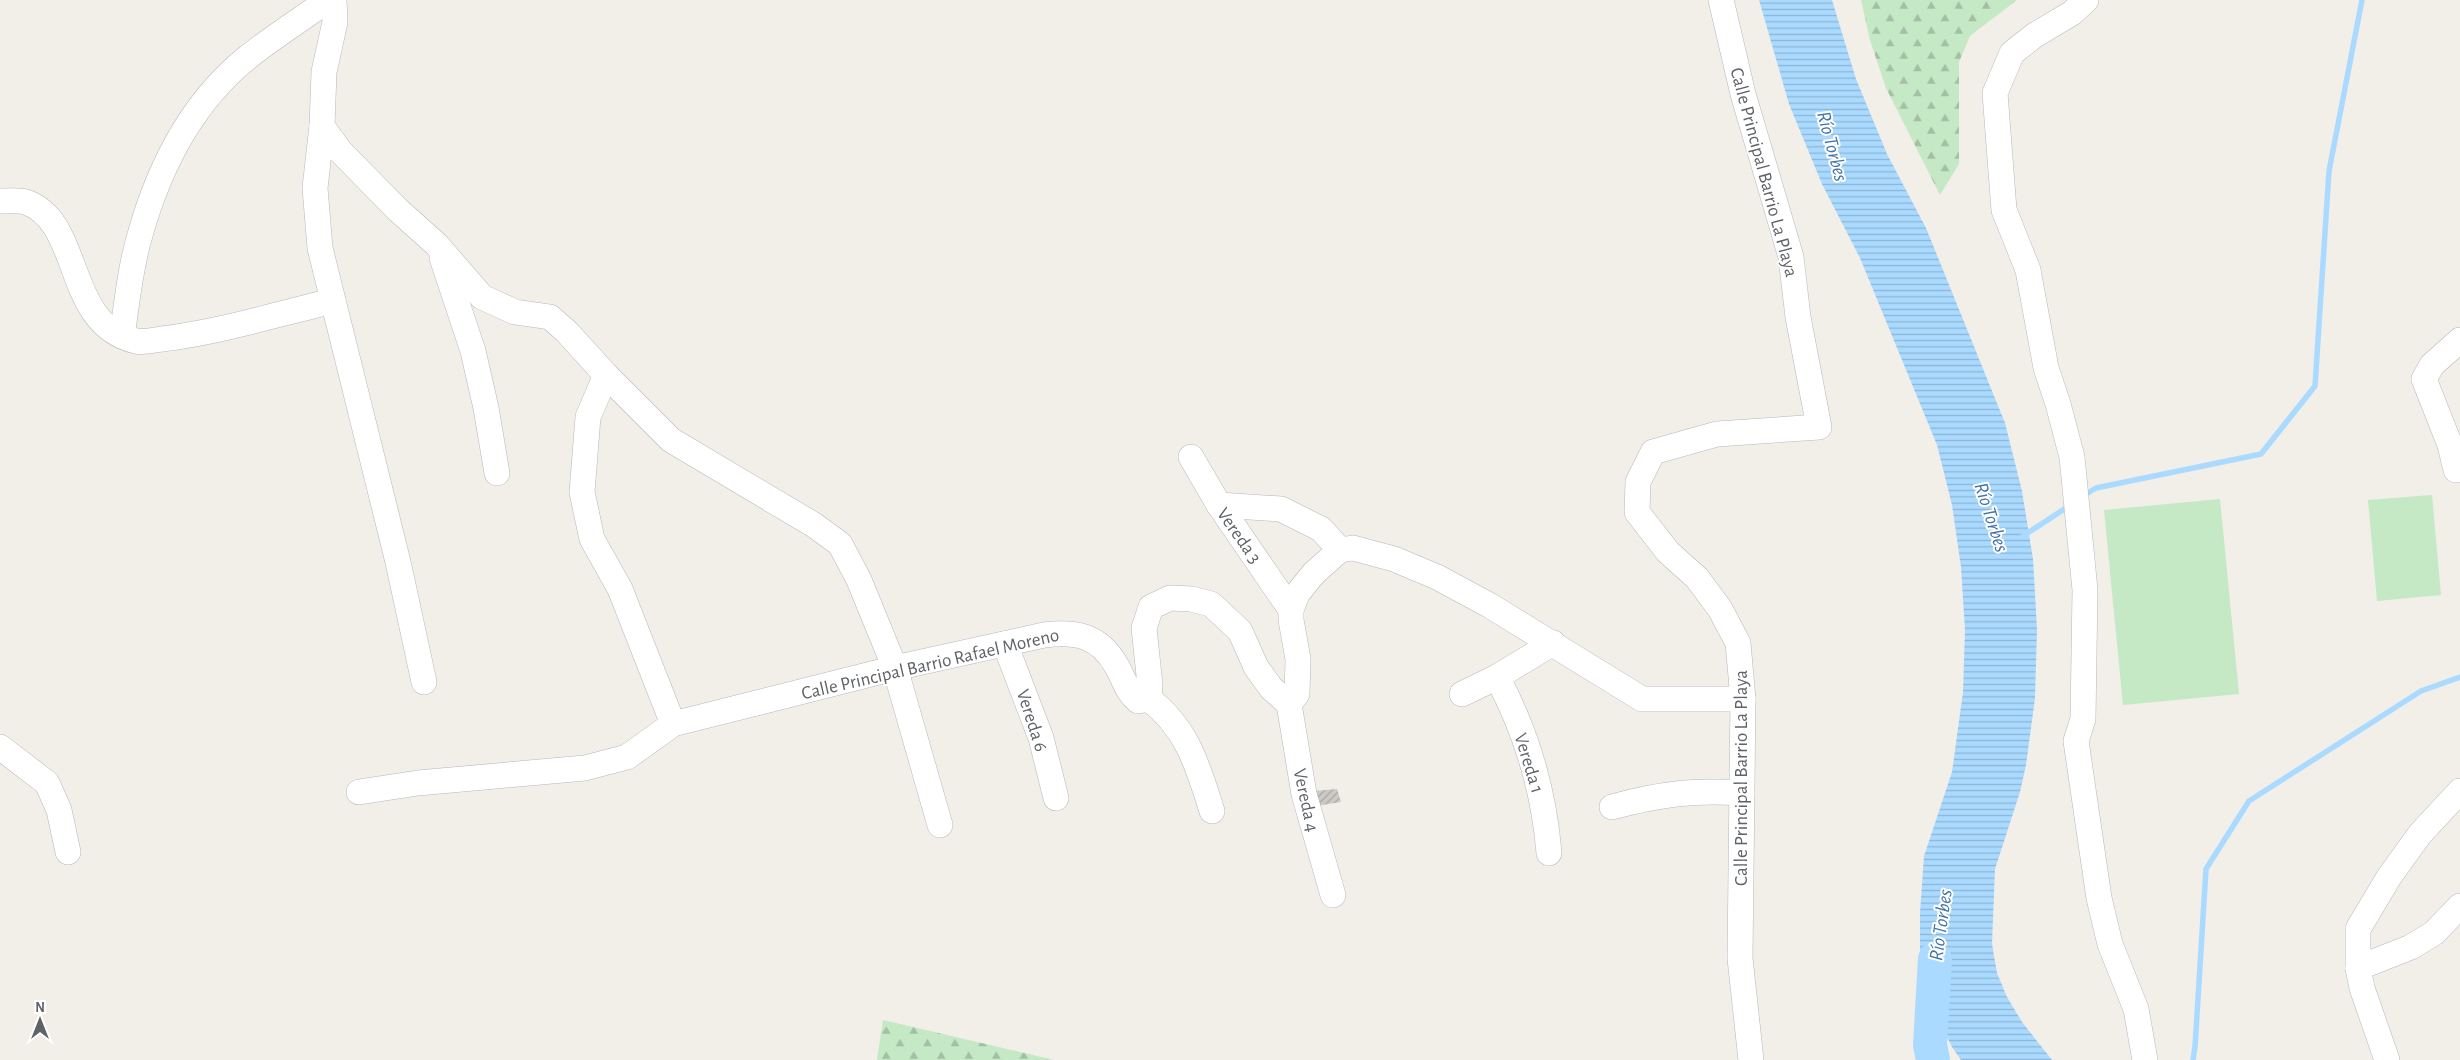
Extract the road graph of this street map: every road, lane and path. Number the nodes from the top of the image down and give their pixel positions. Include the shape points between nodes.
1 (328, 0) edge
2 (334, 0) edge
3 (1721, 0) edge
4 (2086, 0) edge
5 (322, 126) junction
6 (0, 201) edge
7 (438, 245) junction
8 (333, 301) junction
9 (122, 336) junction
10 (2460, 340) edge
11 (606, 375) junction
12 (1191, 457) dead end
13 (2460, 469) edge
14 (496, 473) dead end
15 (1219, 505) junction
16 (1340, 550) junction
17 (1292, 610) junction
18 (1552, 643) junction
19 (1006, 644) junction
20 (895, 668) junction
21 (1497, 677) junction
22 (424, 682) dead end
23 (1462, 694) dead end
24 (1149, 699) junction
25 (1743, 699) junction
26 (1289, 704) junction
27 (674, 724) junction
28 (0, 747) edge
29 (2460, 791) edge
30 (359, 792) dead end
31 (1742, 793) junction
32 (1056, 798) dead end
33 (1612, 807) dead end
34 (1212, 811) dead end
35 (940, 825) dead end
36 (68, 852) dead end
37 (1548, 854) dead end
38 (1333, 895) dead end
39 (2460, 906) edge
40 (2358, 968) junction
41 (1751, 1060) edge
42 (2145, 1060) edge
43 (2387, 1060) edge

1 - 9 street via 247,57 190,117 162,172 139,236
2 - 5 street via 335,22 324,72
3 - 25 street, Calle Principal Barrio La Playa via 1743,94 1791,257 1798,317 1819,427 1717,434 1653,452 1638,482 1638,512 1668,552 1697,578 1720,609 1738,643
4 - 42 street via 2012,53 1995,92 2004,210 2028,270 2046,368 2072,457 2085,590 2083,719 2076,740 2099,898 2110,944 2136,1009
5 - 7 street via 340,151
5 - 8 street via 315,188 320,248
6 - 9 street via 26,202 49,216 70,257 90,309 110,332
7 - 11 street via 482,297 515,312 550,317
7 - 14 street via 473,350
8 - 9 street via 183,336 138,342
8 - 22 street via 398,562
10 - 13 street via 2432,365 2424,379 2450,445 2456,470
11 - 20 street via 671,440 814,525 840,544 859,580
11 - 27 street via 588,416 582,492 592,539 620,589
12 - 15 street, Vereda 3
15 - 16 street via 1281,509 1321,529
15 - 17 street, Vereda 3
16 - 17 street via 1314,573 1297,594
16 - 18 street via 1353,548 1394,559 1437,577
17 - 26 street via 1298,659 1297,694
18 - 21 street
18 - 25 street via 1642,699
19 - 20 street, Calle Principal Barrio Rafael Moreno
19 - 24 street, Calle Principal Barrio Rafael Moreno via 1065,632 1086,636 1116,664 1130,694 1138,701
19 - 32 street, Vereda 6 via 1040,738
20 - 27 street, Calle Principal Barrio Rafael Moreno
20 - 35 street
21 - 23 street
21 - 37 street, Vereda 1 via 1509,699 1537,779 1546,820
24 - 26 street via 1144,628 1151,607 1170,598 1211,604 1240,631 1256,667 1271,688
24 - 34 street via 1166,712 1194,754
25 - 31 street, Calle Principal Barrio La Playa
26 - 38 street, Vereda 4 via 1304,794
27 - 30 street, Calle Principal Barrio Rafael Moreno via 627,757 585,768 418,783
28 - 36 street via 47,783 59,810
29 - 40 street via 2420,834 2358,929
31 - 33 street via 1676,793
31 - 41 street, Calle Principal Barrio La Playa via 1740,958
39 - 40 street via 2434,933 2411,947
40 - 43 street

